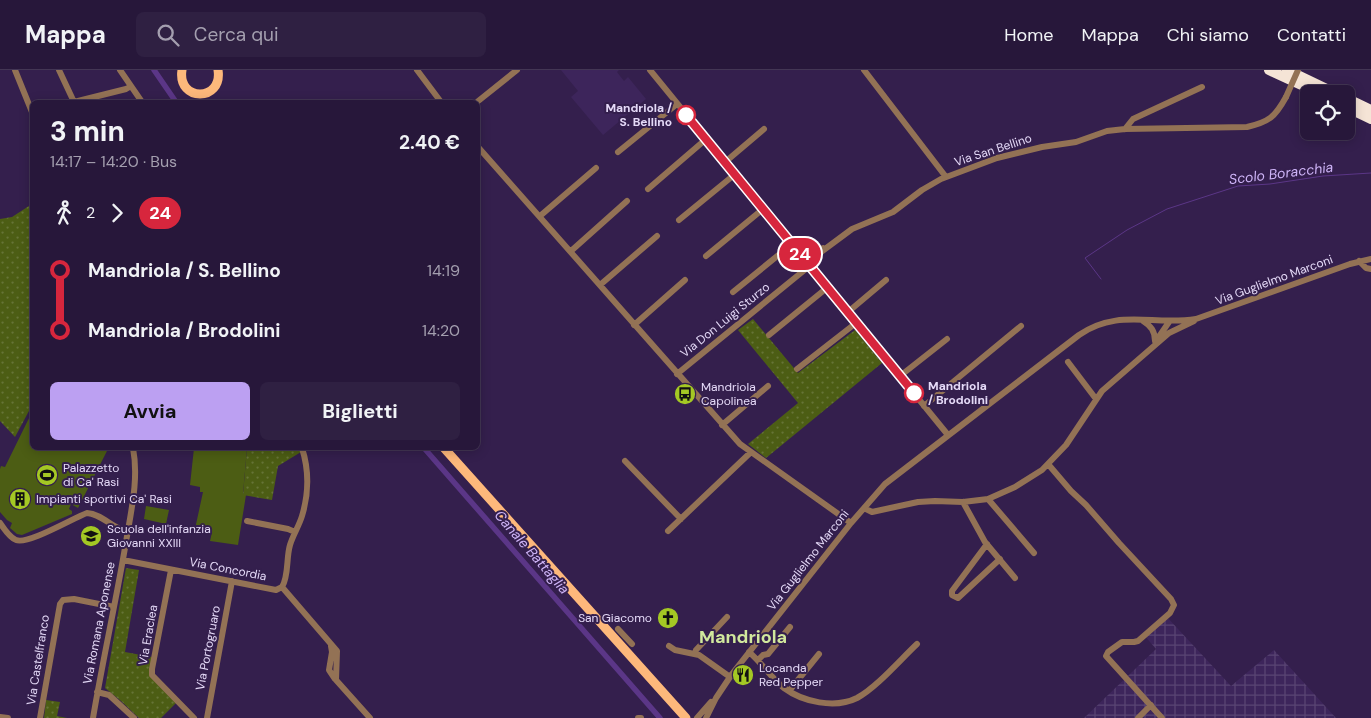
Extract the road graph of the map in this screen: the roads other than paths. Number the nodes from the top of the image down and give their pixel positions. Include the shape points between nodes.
1 (15, 70) edge
2 (59, 70) edge
3 (120, 70) edge
4 (417, 70) edge
5 (517, 70) edge
6 (650, 70) edge
7 (864, 70) edge
8 (1269, 70) edge
9 (1286, 70) edge
10 (1298, 70) edge
11 (218, 71) edge
12 (180, 72) edge
13 (1302, 85) edge
14 (1318, 85) edge
15 (131, 86) junction
16 (1202, 87) dead end
17 (209, 92) junction
18 (194, 93) junction
19 (73, 100) edge
20 (82, 100) edge
21 (141, 100) edge
22 (199, 100) edge
23 (209, 100) edge
24 (440, 100) edge
25 (480, 100) edge
26 (1355, 102) edge
27 (677, 104) junction
28 (30, 107) edge
29 (1371, 110) edge
30 (1355, 111) edge
31 (1371, 119) edge
32 (764, 129) dead end
33 (1125, 129) junction
34 (705, 140) junction
35 (480, 152) edge
36 (618, 152) dead end
37 (724, 163) junction
38 (596, 168) dead end
39 (734, 174) junction
40 (946, 177) junction
41 (648, 189) dead end
42 (627, 201) dead end
43 (763, 209) junction
44 (540, 216) junction
45 (679, 220) dead end
46 (657, 236) dead end
47 (794, 246) junction
48 (826, 248) junction
49 (570, 251) junction
50 (808, 252) junction
51 (706, 256) dead end
52 (804, 258) junction
53 (1371, 258) edge
54 (1359, 261) junction
55 (809, 264) junction
56 (1371, 269) edge
57 (685, 280) dead end
58 (886, 280) dead end
59 (600, 285) junction
60 (828, 287) junction
61 (733, 292) dead end
62 (848, 312) junction
63 (1196, 319) junction
64 (1142, 320) junction
65 (1170, 322) junction
66 (856, 323) junction
67 (634, 325) junction
68 (1021, 326) dead end
69 (1169, 333) junction
70 (769, 335) dead end
71 (947, 339) dead end
72 (1154, 345) junction
73 (1068, 362) dead end
74 (797, 369) dead end
75 (677, 374) junction
76 (900, 376) junction
77 (768, 386) dead end
78 (1096, 399) junction
79 (924, 406) junction
80 (722, 426) junction
81 (948, 436) junction
82 (133, 450) edge
83 (303, 450) edge
84 (446, 450) edge
85 (750, 452) junction
86 (625, 461) dead end
87 (1048, 464) junction
88 (988, 499) junction
89 (963, 502) junction
90 (864, 508) junction
91 (681, 519) junction
92 (247, 521) dead end
93 (0, 523) edge
94 (851, 523) junction
95 (668, 531) dead end
96 (128, 532) junction
97 (295, 532) junction
98 (987, 544) junction
99 (1034, 552) dead end
100 (1000, 559) junction
101 (123, 560) junction
102 (171, 570) junction
103 (1015, 578) dead end
104 (232, 581) junction
105 (282, 586) junction
106 (114, 607) junction
107 (727, 617) dead end
108 (790, 626) dead end
109 (618, 629) dead end
110 (632, 644) dead end
111 (917, 644) dead end
112 (669, 646) dead end
113 (749, 652) junction
114 (695, 654) junction
115 (819, 654) dead end
116 (758, 660) junction
117 (730, 678) junction
118 (789, 691) junction
119 (97, 692) junction
120 (1151, 706) junction
121 (684, 715) edge
122 (0, 717) edge
123 (703, 717) edge
124 (8, 718) edge
125 (40, 718) edge
126 (92, 718) edge
127 (134, 718) edge
128 (194, 718) edge
129 (206, 718) edge
130 (370, 718) edge
131 (1138, 718) edge
132 (1162, 718) edge

1 - 28 street
2 - 19 street
3 - 15 street
4 - 24 street
5 - 25 street
6 - 27 street
7 - 40 street
8 - 13 highway
9 - 14 highway
10 - 33 street, bridge via 1276,114 1260,124 1247,127
11 - 17 main road via 217,83
12 - 18 main road via 185,86
15 - 20 street
15 - 21 street
16 - 33 street, Via San Bellino via 1133,119
17 - 18 main road
17 - 23 main road
18 - 22 main road
26 - 29 highway
27 - 34 street
27 - 36 street
30 - 31 highway
32 - 37 street
33 - 40 street, Via San Bellino via 997,158
34 - 37 street
34 - 41 street
35 - 44 street
37 - 39 street
38 - 44 street
39 - 43 street
39 - 45 street
40 - 48 street, Via San Bellino via 893,212 852,229
42 - 49 street
43 - 47 street
43 - 51 street
44 - 49 street
46 - 59 street
47 - 50 street, Via San Bellino
47 - 52 street
47 - 61 street
48 - 50 street, Via San Bellino
48 - 55 street, Via San Bellino
49 - 59 street
50 - 52 street
52 - 55 street
53 - 54 street, Via Guglielmo Marconi
54 - 56 street
54 - 63 street, Via Guglielmo Marconi
55 - 60 street
55 - 75 street, Via Don Luigi Sturzo
57 - 67 street
58 - 62 street
59 - 67 street
60 - 62 street
60 - 70 street
62 - 66 street
63 - 65 street, Via Guglielmo Marconi
63 - 69 street, Via Guglielmo Marconi
64 - 65 street, Via Guglielmo Marconi
64 - 72 street via 1153,329
64 - 81 street, Via Guglielmo Marconi via 1111,321 1088,329
65 - 69 street via 1172,329
65 - 72 street, Via Guglielmo Marconi
66 - 74 street
66 - 76 street
67 - 75 street
68 - 79 street
69 - 72 street, Via Guglielmo Marconi
71 - 76 street
72 - 78 street, Via Guglielmo Marconi
73 - 78 street
75 - 80 street
76 - 79 street
77 - 80 street
78 - 87 street, Via Guglielmo Marconi via 1066,446
79 - 81 street
80 - 85 street
81 - 90 street, Via Guglielmo Marconi via 898,473
82 - 96 street, Via Romana Aponense via 135,482
83 - 97 street via 308,490
84 - 121 main road
85 - 91 street
85 - 94 street
86 - 91 street
87 - 88 street, Via Guglielmo Marconi via 1016,487
87 - 120 street via 1174,605 1170,613 1138,641 1122,642 1106,656
88 - 89 street, Via Guglielmo Marconi
88 - 99 street
89 - 90 street, Via Guglielmo Marconi via 918,502 872,512
89 - 98 street
90 - 94 street, Via Guglielmo Marconi
91 - 95 street
92 - 97 street
93 - 96 street via 12,538 20,541 88,514
94 - 113 street, Via Guglielmo Marconi
96 - 101 street, Via Romana Aponense
97 - 105 street
98 - 100 street
98 - 100 street via 952,595 958,598
100 - 103 street
101 - 102 street, Via Concordia
101 - 106 street, Via Romana Aponense
102 - 104 street, Via Concordia
102 - 128 street, Via Eraclea via 152,675
104 - 105 street, Via Concordia via 276,590
104 - 129 street, Via Portogruaro
105 - 130 street, Via Concordia via 331,645 329,670
106 - 119 street, Via Romana Aponense
106 - 125 street, Via Castelfranco via 74,599 63,600 60,604
107 - 114 street
108 - 116 street via 768,654
109 - 110 street
111 - 118 street via 866,692 855,698 825,703 802,698
112 - 114 street
113 - 116 street
113 - 117 street, Via Guglielmo Marconi
114 - 117 street
115 - 118 street
116 - 118 street
117 - 123 street, Via Guglielmo Marconi
119 - 126 street, Via Romana Aponense
119 - 127 street via 109,695
120 - 131 street
120 - 132 street
121 - 123 street, Via Guglielmo Marconi
122 - 124 street

